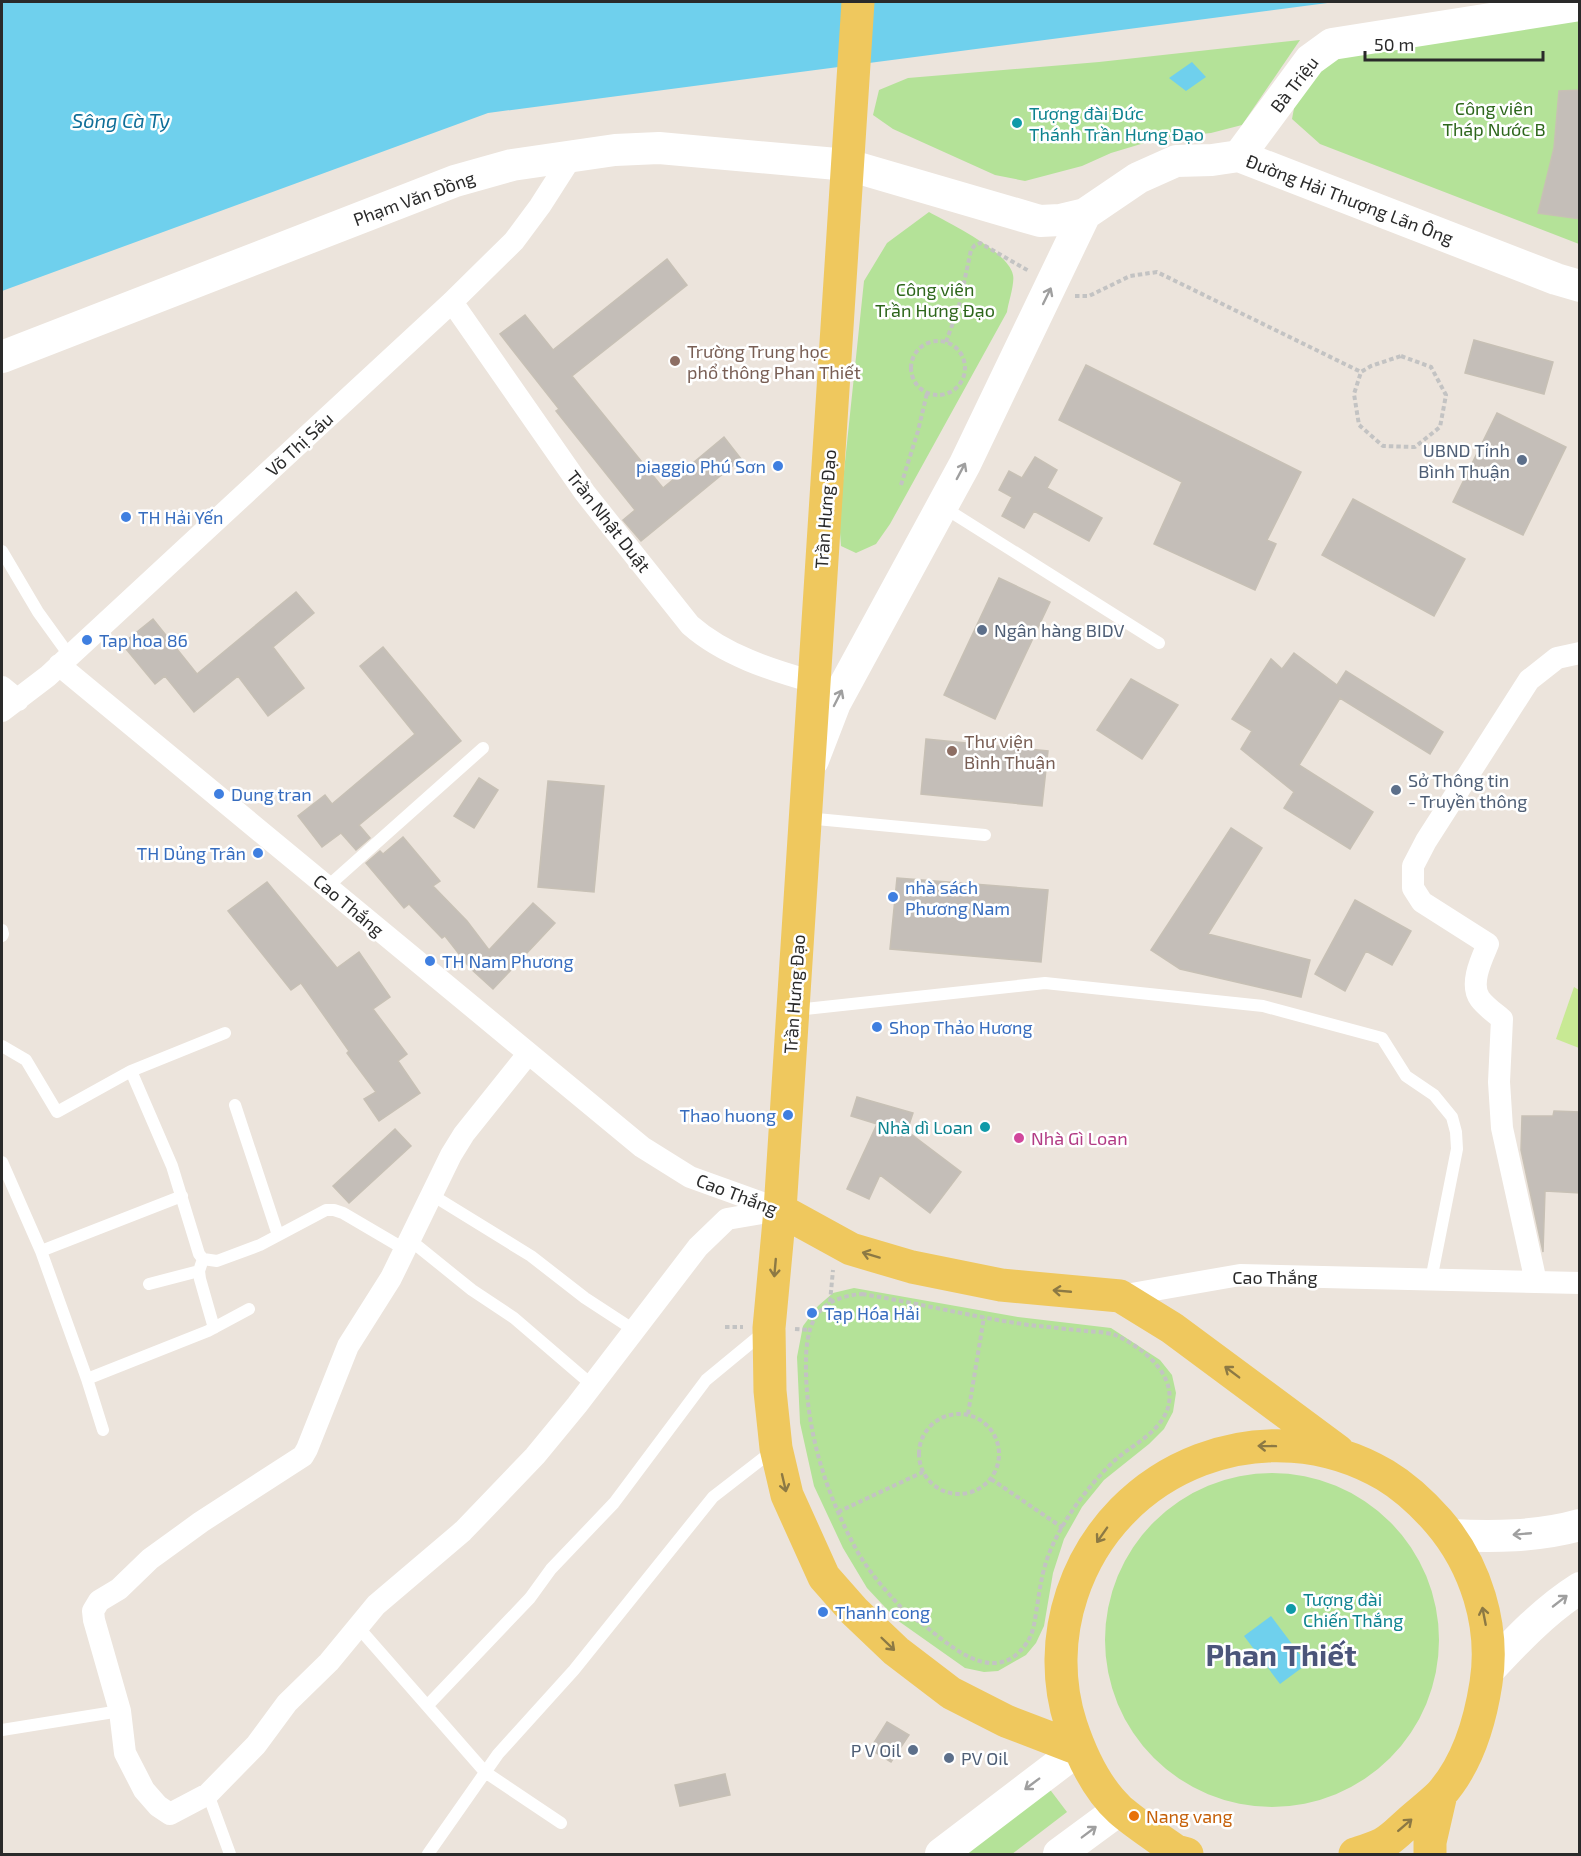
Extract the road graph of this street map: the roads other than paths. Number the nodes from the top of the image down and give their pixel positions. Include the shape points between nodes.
1 (858, 2) edge
2 (1580, 5) edge
3 (572, 156) junction
4 (1239, 156) junction
5 (848, 165) junction
6 (1086, 213) junction
7 (1580, 286) edge
8 (453, 302) junction
9 (2, 357) edge
10 (942, 506) junction
11 (2, 551) edge
12 (1159, 643) dead end
13 (1580, 653) edge
14 (64, 660) junction
15 (814, 682) junction
16 (7, 699) edge
17 (483, 748) dead end
18 (808, 772) junction
19 (805, 818) junction
20 (985, 835) dead end
21 (327, 887) junction
22 (2, 930) edge
23 (2, 936) edge
24 (793, 1010) junction
25 (225, 1033) dead end
26 (2, 1046) edge
27 (528, 1054) junction
28 (131, 1071) junction
29 (235, 1105) dead end
30 (2, 1162) edge
31 (432, 1195) junction
32 (182, 1196) junction
33 (780, 1210) junction
34 (278, 1235) junction
35 (408, 1245) junction
36 (40, 1251) junction
37 (201, 1265) junction
38 (1431, 1280) junction
39 (1536, 1282) junction
40 (1580, 1283) edge
41 (149, 1284) dead end
42 (1120, 1296) junction
43 (249, 1309) dead end
44 (214, 1328) junction
45 (769, 1328) junction
46 (634, 1330) junction
47 (87, 1379) junction
48 (592, 1385) junction
49 (103, 1430) dead end
50 (776, 1448) junction
51 (1347, 1457) junction
52 (1580, 1525) edge
53 (1450, 1535) junction
54 (1580, 1588) edge
55 (358, 1627) junction
56 (1488, 1671) junction
57 (428, 1705) junction
58 (120, 1711) junction
59 (2, 1730) edge
60 (1079, 1749) junction
61 (485, 1772) junction
62 (208, 1794) junction
63 (1441, 1794) junction
64 (1120, 1809) junction
65 (561, 1823) dead end
66 (230, 1854) edge
67 (428, 1854) edge
68 (941, 1854) edge
69 (1059, 1854) edge
70 (1186, 1854) edge
71 (1355, 1854) edge
72 (1430, 1854) edge

1 - 5 main road, Trần Hưng Đạo
2 - 4 street, Bà Triệu via 1332,44 1310,60
3 - 5 street, Phạm Văn Đồng via 659,148
3 - 8 street, Võ Thị Sáu via 514,241
3 - 9 street, Phạm Văn Đồng via 512,165 455,181
4 - 6 street, Đường Hải Thượng Lãn Ông via 1176,161 1138,178
4 - 7 street, Đường Hải Thượng Lãn Ông
5 - 6 street, Đường Hải Thượng Lãn Ông via 1040,221
5 - 15 main road, Trần Hưng Đạo
10 -> 6 street
8 - 14 street, Võ Thị Sáu
8 - 15 street, Trần Nhật Duật via 585,493 690,625 706,638 767,669
10 - 12 lane
18 -> 10 street via 835,703
11 - 14 lane
13 - 39 street via 1557,658 1529,680 1413,866 1413,888 1422,902 1488,944 1476,984 1479,998 1502,1019 1502,1128
14 - 16 street, Võ Thị Sáu
14 - 21 street, Cao Thắng
15 - 18 main road, Trần Hưng Đạo
17 - 21 lane
18 - 19 main road, Trần Hưng Đạo
19 - 20 lane
19 - 24 main road, Trần Hưng Đạo
21 - 27 street, Cao Thắng
22 - 23 lane
24 - 33 main road, Trần Hưng Đạo
24 - 38 lane via 1045,983 1263,1006 1382,1038 1406,1076 1434,1095 1452,1117 1456,1132 1457,1149
25 - 28 lane
26 - 28 lane via 26,1060 57,1112
27 - 31 street via 464,1134
27 - 33 street, Cao Thắng via 642,1147 683,1173
28 - 32 lane
29 - 34 lane
30 - 36 lane
31 - 35 street
31 - 46 lane via 531,1256
32 - 36 lane
32 - 37 lane
42 -> 33 main road, Cao Thắng via 1001,1286 912,1268 851,1249
33 -> 45 main road, Trần Hưng Đạo
33 - 46 street via 727,1219 698,1246
34 - 35 lane via 326,1210 334,1210
34 - 37 lane
35 - 48 lane via 514,1318
35 - 58 street via 348,1346 303,1456 201,1522 95,1606 94,1620
36 - 47 lane
37 - 41 lane
37 - 44 lane
38 - 39 street, Cao Thắng
38 - 42 street, Cao Thắng via 1240,1275
39 - 40 street, Cao Thắng
51 -> 42 main road via 1172,1328
43 - 44 lane
44 - 47 lane
45 - 50 main road, Trần Hưng Đạo
45 - 57 lane via 706,1380 614,1503
46 - 48 street
47 - 49 lane
48 - 55 street via 535,1456 464,1531 376,1605
50 -> 60 main road, Trần Hưng Đạo via 787,1495 824,1577 854,1611 896,1651 951,1693 1006,1721
50 - 61 lane via 713,1497 574,1670
51 - 53 main road via 1386,1476 1421,1503
51 -> 60 main road via 1303,1447 1258,1446 1213,1455 1171,1473 1134,1499 1103,1532 1079,1572 1065,1615 1060,1660 1065,1706
52 -> 53 street via 1526,1534
56 -> 53 main road via 1488,1642 1479,1595
56 -> 54 street via 1560,1600
55 - 57 lane
55 - 62 street
56 - 63 main road via 1481,1715 1465,1756
57 - 61 lane
58 - 59 lane
58 - 62 street via 125,1753 144,1790 158,1806 170,1814
60 - 64 main road
60 -> 68 street
61 - 65 lane
61 - 67 lane
62 - 66 lane
71 -> 63 main road via 1385,1843
63 - 72 main road
69 -> 64 street
64 - 70 main road via 1176,1851

